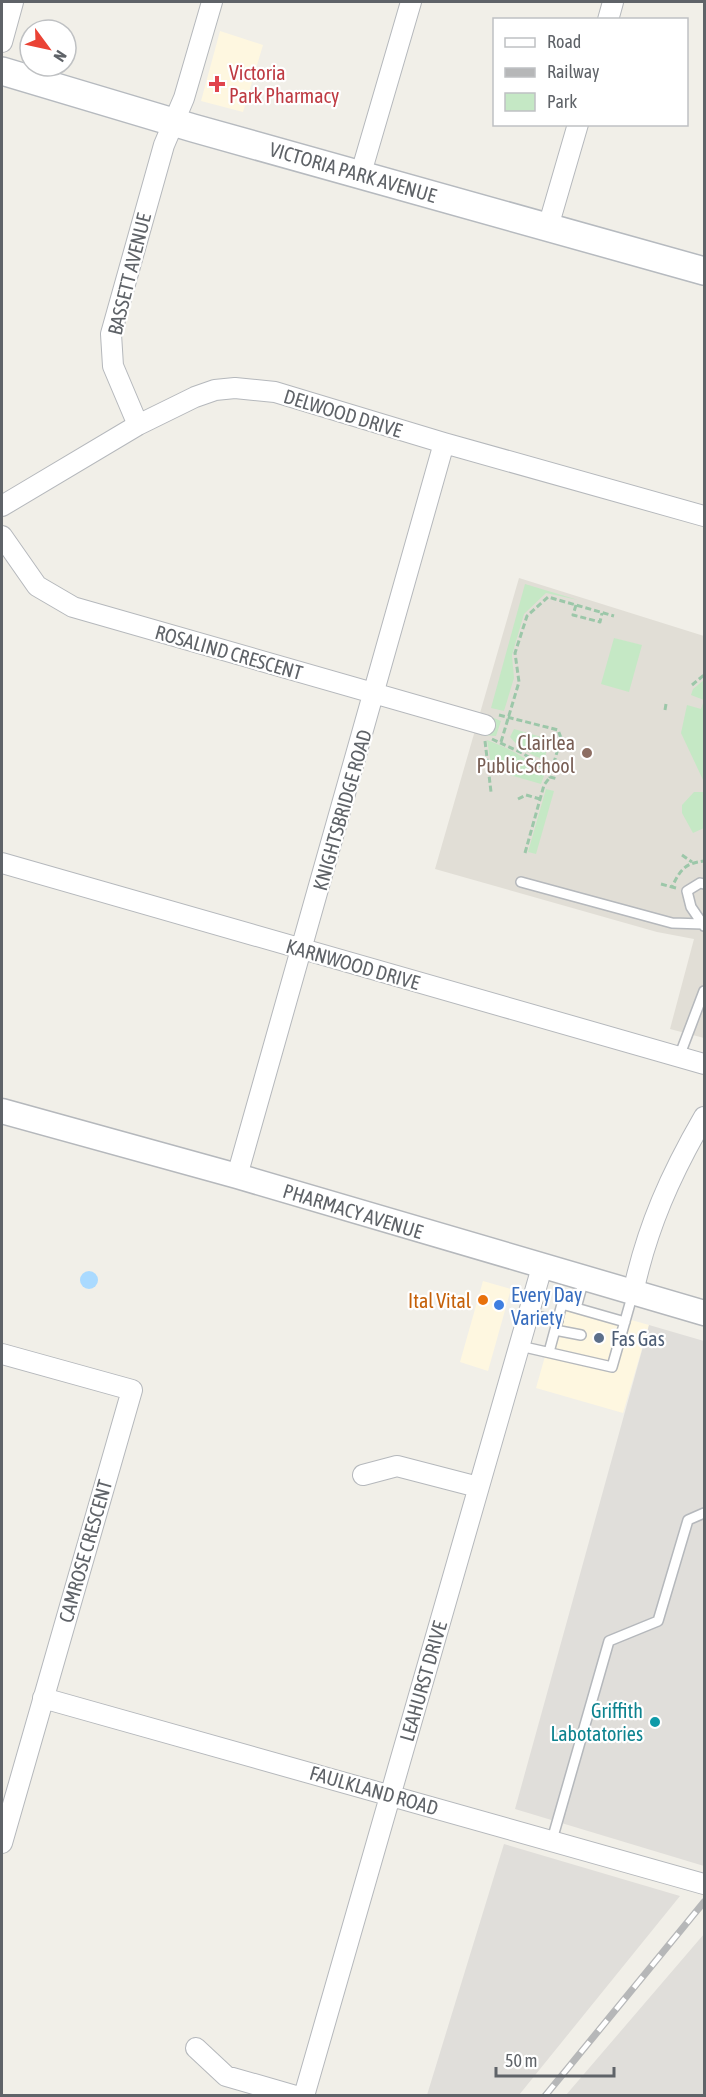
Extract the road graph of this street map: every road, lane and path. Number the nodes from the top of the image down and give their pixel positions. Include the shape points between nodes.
1 (13, 2) edge
2 (212, 2) edge
3 (411, 2) edge
4 (613, 2) edge
5 (609, 18) edge
6 (2, 42) edge
7 (2, 71) edge
8 (174, 122) junction
9 (577, 126) edge
10 (361, 173) junction
11 (548, 226) junction
12 (705, 271) edge
13 (138, 425) junction
14 (444, 443) junction
15 (2, 506) edge
16 (705, 516) edge
17 (2, 536) edge
18 (576, 605) junction
19 (602, 613) junction
20 (614, 616) dead end
21 (705, 675) edge
22 (692, 685) dead end
23 (375, 693) junction
24 (666, 704) dead end
25 (665, 710) dead end
26 (508, 718) junction
27 (487, 728) junction
28 (501, 742) junction
29 (550, 775) junction
30 (558, 779) dead end
31 (491, 792) dead end
32 (518, 799) dead end
33 (540, 799) junction
34 (525, 853) dead end
35 (682, 855) dead end
36 (705, 861) edge
37 (692, 862) junction
38 (2, 863) edge
39 (521, 882) dead end
40 (661, 884) dead end
41 (705, 884) edge
42 (672, 887) junction
43 (687, 891) junction
44 (704, 925) edge
45 (302, 949) junction
46 (705, 991) edge
47 (679, 1057) junction
48 (705, 1064) edge
49 (2, 1111) edge
50 (705, 1117) edge
51 (237, 1176) junction
52 (542, 1267) junction
53 (584, 1279) junction
54 (633, 1293) junction
55 (576, 1308) junction
56 (705, 1313) edge
57 (529, 1314) junction
58 (625, 1322) junction
59 (556, 1325) junction
60 (581, 1335) dead end
61 (608, 1342) dead end
62 (619, 1344) junction
63 (520, 1346) junction
64 (549, 1352) junction
65 (2, 1354) edge
66 (363, 1475) dead end
67 (478, 1487) junction
68 (705, 1513) edge
69 (43, 1698) junction
70 (391, 1795) junction
71 (552, 1840) junction
72 (2, 1843) edge
73 (705, 1884) edge
74 (196, 2048) dead end
75 (296, 2096) edge
76 (304, 2096) edge

1 - 6 street
2 - 8 street, BASSETT AVENUE
3 - 10 street
4 - 5 street
7 - 8 main road, VICTORIA PARK AVENUE
8 - 10 main road, VICTORIA PARK AVENUE
8 - 13 street, BASSETT AVENUE via 164,145 111,334 113,366
9 - 11 street
10 - 11 main road, VICTORIA PARK AVENUE
11 - 12 main road, VICTORIA PARK AVENUE
13 - 14 street, DELWOOD DRIVE via 215,390 256,389
13 - 15 street, DELWOOD DRIVE
14 - 16 street, DELWOOD DRIVE
14 - 23 street, KNIGHTSBRIDGE ROAD
17 - 23 street, ROSALIND CRESCENT via 36,586 73,607
18 - 19 path
18 - 19 path via 573,615 600,622
18 - 26 path via 548,597 527,616 515,653 519,682
19 - 20 path
21 - 22 path
23 - 27 street, ROSALIND CRESCENT
23 - 45 street, KNIGHTSBRIDGE ROAD
24 - 25 path
26 - 27 path
26 - 28 path
26 - 29 path via 558,730 561,738
27 - 28 path
27 - 31 path
28 - 29 path
29 - 30 path
29 - 33 path
32 - 33 path via 526,795
33 - 34 path
35 - 37 path
36 - 37 path
37 - 42 path via 680,870
38 - 45 street, KARNWOOD DRIVE
39 - 44 lane via 672,923
40 - 42 path
41 - 43 lane
42 - 43 path
43 - 44 lane via 691,907
45 - 47 street, KARNWOOD DRIVE
45 - 51 street, KNIGHTSBRIDGE ROAD
46 - 47 lane
47 - 48 street, KARNWOOD DRIVE
49 - 51 street, PHARMACY AVENUE
50 - 54 street via 673,1172 640,1262
51 - 52 street, PHARMACY AVENUE
52 - 53 street, PHARMACY AVENUE
52 - 57 street, LEAHURST DRIVE
53 - 54 street, PHARMACY AVENUE
53 - 55 lane
54 - 56 street, PHARMACY AVENUE
54 - 58 lane
55 - 58 lane
55 - 59 lane via 562,1304
57 - 59 lane
57 - 63 street, LEAHURST DRIVE
58 - 62 lane
59 - 60 lane
59 - 64 lane
61 - 62 lane
62 - 64 lane via 612,1367
63 - 64 lane
63 - 67 street, LEAHURST DRIVE
65 - 69 street, CAMROSE CRESCENT via 132,1390
66 - 67 street via 396,1466
67 - 70 street, LEAHURST DRIVE
68 - 71 lane via 688,1520 658,1621 609,1641
69 - 70 street, FAULKLAND ROAD
69 - 72 street, CAMROSE CRESCENT
70 - 71 street, FAULKLAND ROAD
70 - 76 street, LEAHURST DRIVE
71 - 73 street, FAULKLAND ROAD
74 - 75 street via 226,2076

